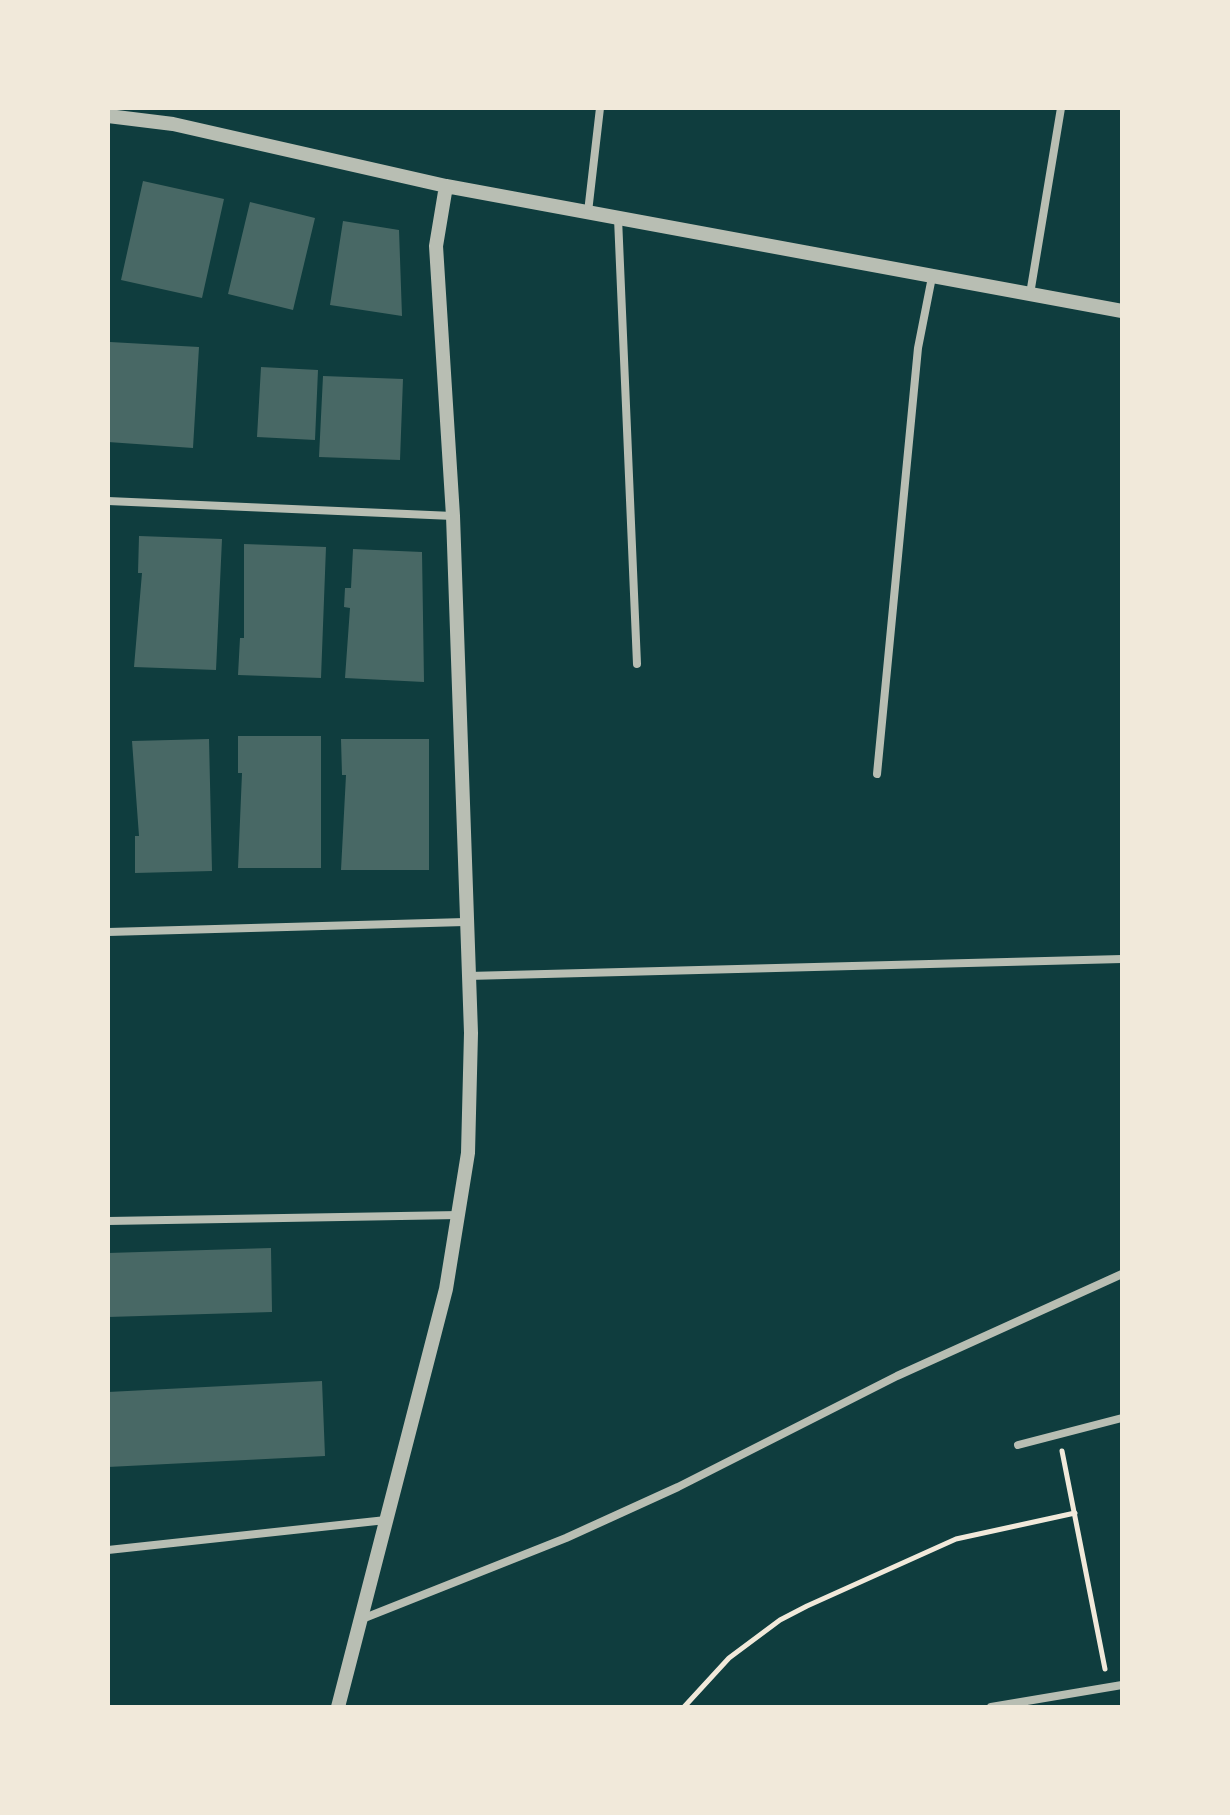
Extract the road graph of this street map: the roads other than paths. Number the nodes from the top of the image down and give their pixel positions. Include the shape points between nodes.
1 (600, 108) edge
2 (1061, 108) edge
3 (108, 116) edge
4 (446, 186) junction
5 (588, 212) junction
6 (618, 218) junction
7 (932, 277) junction
8 (1030, 295) junction
9 (1122, 311) edge
10 (108, 501) edge
11 (453, 516) junction
12 (637, 664) dead end
13 (877, 774) dead end
14 (465, 922) junction
15 (108, 932) edge
16 (1122, 959) edge
17 (468, 976) junction
18 (460, 1215) junction
19 (108, 1221) edge
20 (1122, 1274) edge
21 (1122, 1418) edge
22 (1018, 1445) dead end
23 (386, 1520) junction
24 (108, 1550) edge
25 (361, 1619) junction
26 (1122, 1685) edge
27 (338, 1707) edge
28 (991, 1707) edge

1 - 5 street
2 - 8 street
3 - 4 street via 173,124
4 - 5 street
4 - 11 street via 436,246
5 - 6 street
6 - 7 street
6 - 12 street
7 - 8 street
7 - 13 street via 918,348
8 - 9 street
10 - 11 street
11 - 14 street
14 - 15 street
14 - 17 street
16 - 17 street
17 - 18 street via 471,1093
18 - 19 street
18 - 23 street
20 - 25 street via 897,1376 650,1500
21 - 22 street
23 - 24 street
23 - 25 street
25 - 27 street
26 - 28 street

